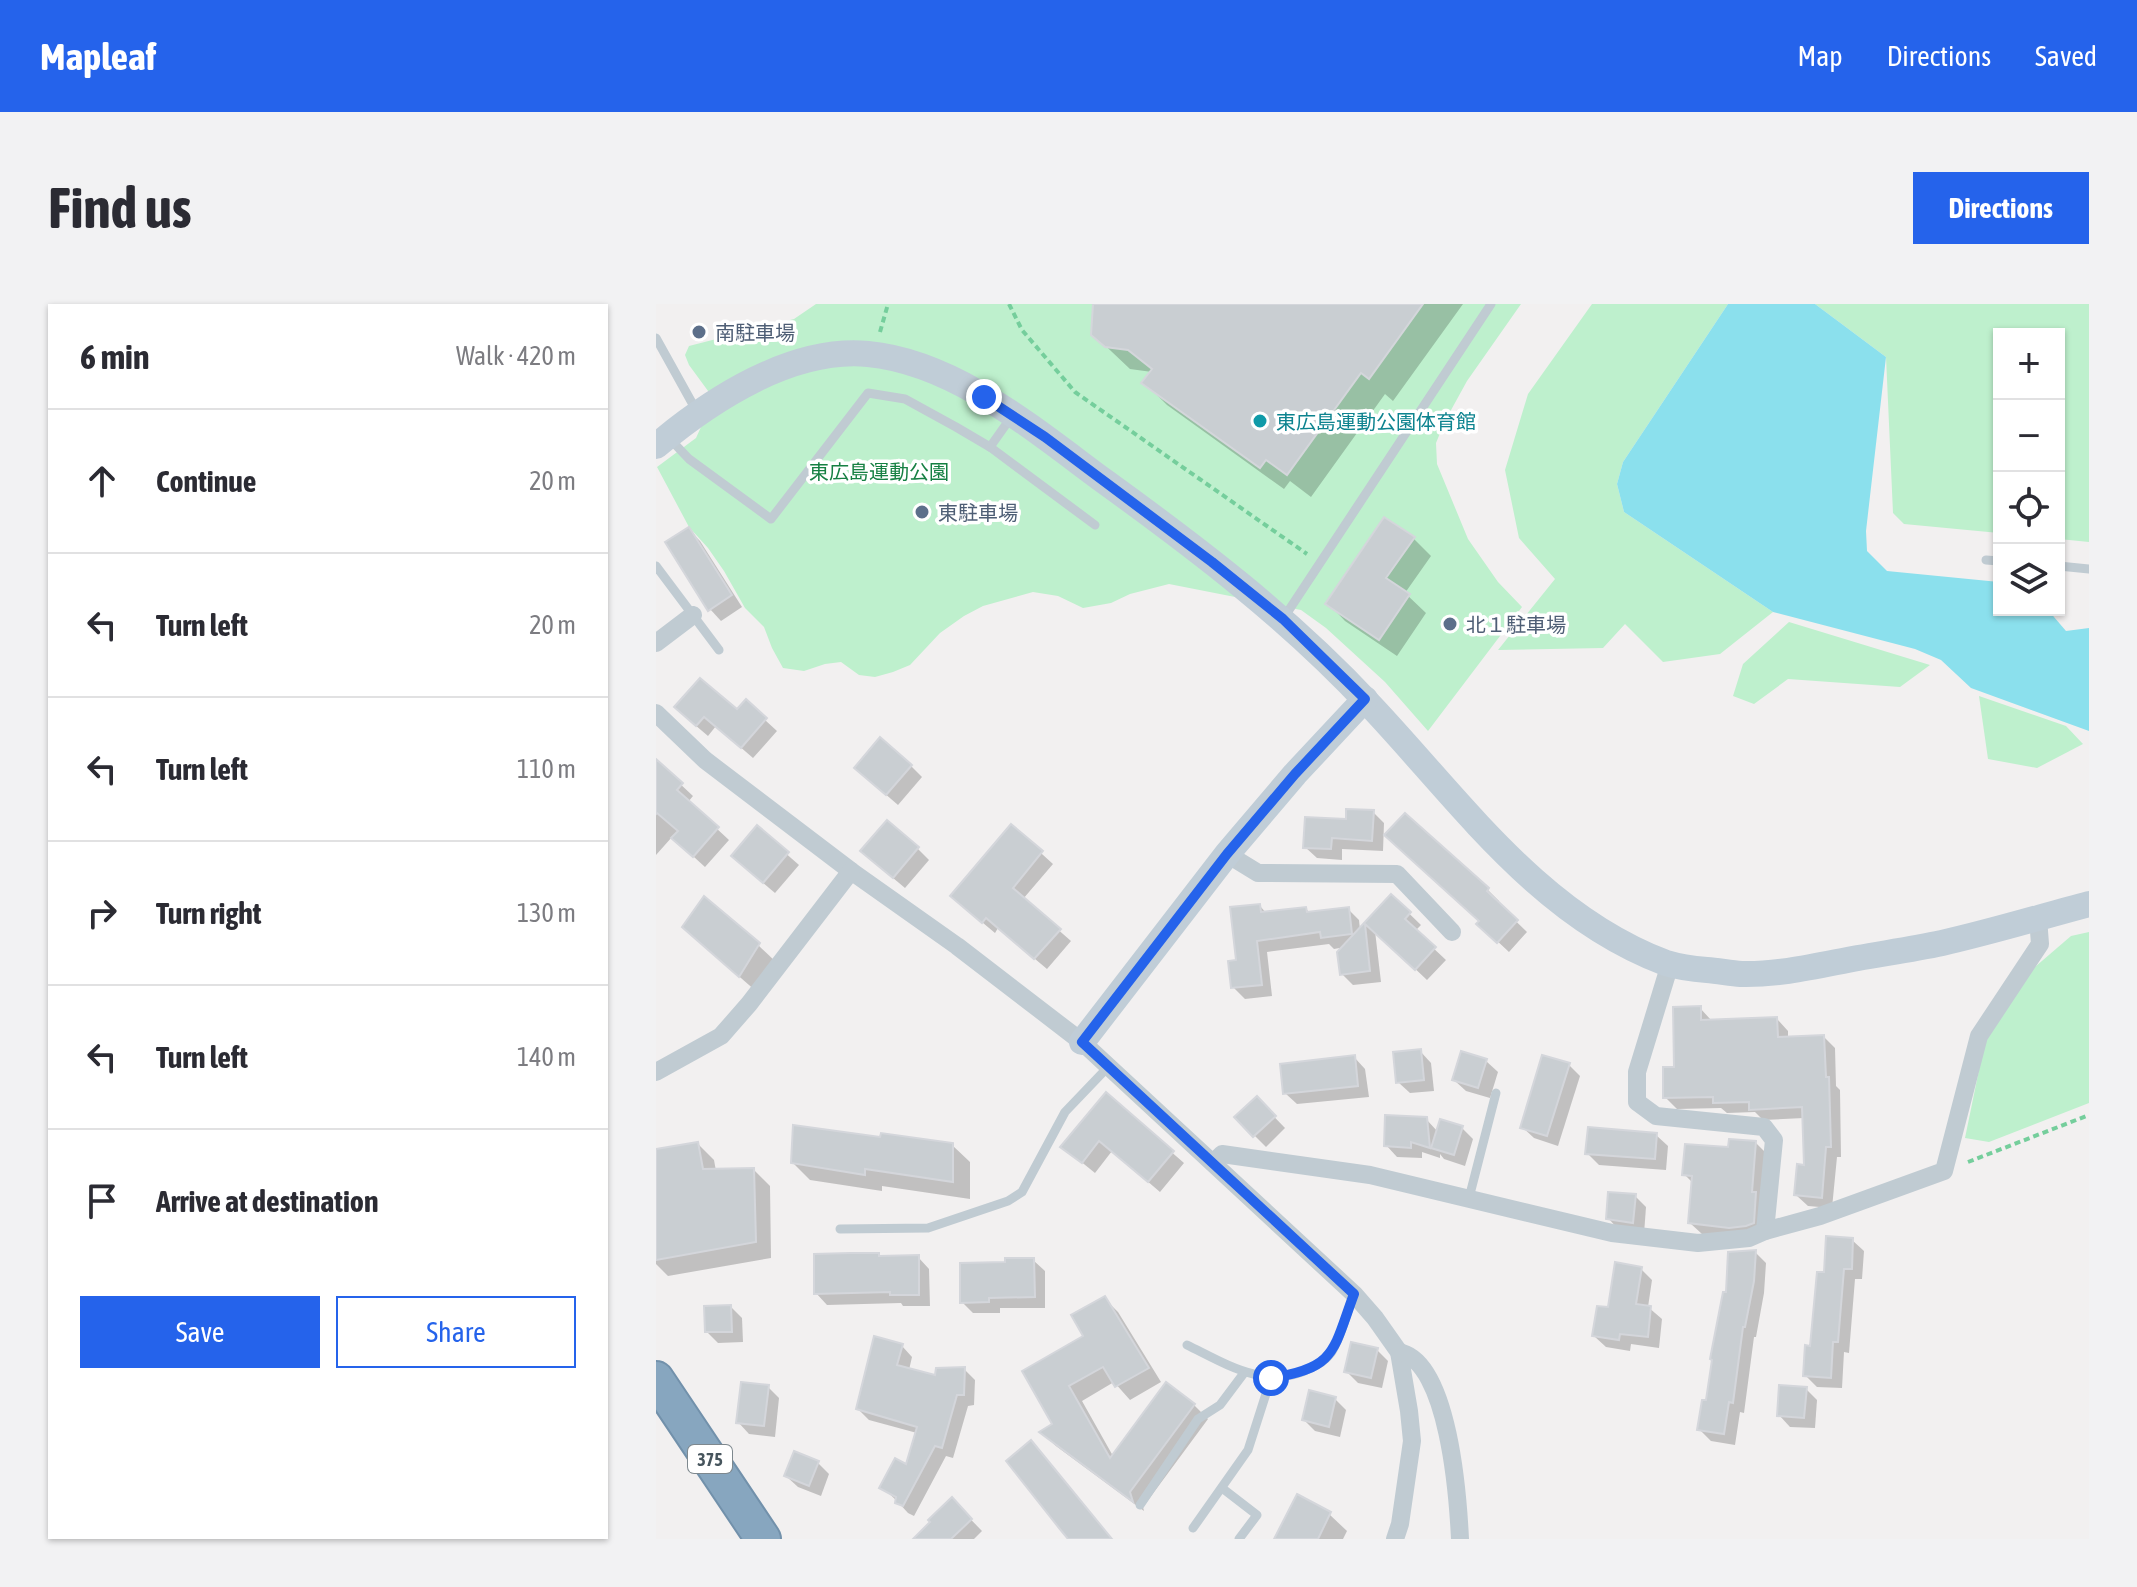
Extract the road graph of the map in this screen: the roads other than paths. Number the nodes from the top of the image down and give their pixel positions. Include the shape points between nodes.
1 (1491, 304) edge
2 (656, 338) edge
3 (698, 413) junction
4 (1012, 416) junction
5 (662, 441) edge
6 (990, 447) junction
7 (1095, 525) dead end
8 (1986, 560) dead end
9 (1993, 561) edge
10 (656, 566) edge
11 (2065, 567) edge
12 (2089, 569) edge
13 (693, 615) junction
14 (1283, 619) junction
15 (656, 643) edge
16 (719, 650) dead end
17 (1365, 699) junction
18 (656, 713) edge
19 (1227, 854) junction
20 (851, 871) junction
21 (2089, 904) edge
22 (2038, 918) junction
23 (1452, 932) dead end
24 (1670, 964) junction
25 (1082, 1042) junction
26 (1109, 1066) junction
27 (656, 1072) edge
28 (1496, 1093) dead end
29 (1213, 1163) junction
30 (1469, 1198) junction
31 (840, 1229) dead end
32 (1765, 1231) junction
33 (1354, 1294) junction
34 (1187, 1345) dead end
35 (1399, 1352) junction
36 (1244, 1373) junction
37 (1271, 1378) junction
38 (656, 1379) edge
39 (1222, 1488) junction
40 (1140, 1505) dead end
41 (1193, 1528) dead end
42 (763, 1539) edge
43 (1239, 1539) edge
44 (1395, 1539) edge
45 (1460, 1539) edge

1 - 14 lane
2 - 3 lane
3 - 4 street via 798,361 868,354 932,370
3 - 5 street
4 - 6 lane
4 - 14 street via 1147,512
5 - 6 lane via 771,519 868,393 905,399
6 - 7 lane
8 - 9 lane
10 - 13 lane
11 - 12 lane
13 - 15 street
13 - 16 lane
14 - 17 street
17 - 19 street
17 - 24 street via 1540,886 1583,921
18 - 20 street via 705,760
19 - 23 street via 1258,873 1397,874
19 - 25 street
20 - 25 street
20 - 27 street via 721,1036
21 - 22 street
22 - 24 street via 1942,943 1789,971 1744,974
22 - 32 street via 2040,944 1979,1036 1944,1171
24 - 32 street via 1637,1072 1637,1102 1656,1116 1764,1127 1774,1140
25 - 26 street
26 - 29 street
26 - 31 lane via 1065,1112 1022,1192 1008,1201 928,1228
28 - 30 lane
29 - 30 street via 1222,1154 1370,1175
29 - 33 street
30 - 32 street via 1612,1233 1698,1243 1749,1238
33 - 35 street
33 - 37 lane via 1332,1352 1323,1362 1300,1374
34 - 36 lane
35 - 44 street via 1412,1441
35 - 45 street via 1422,1367 1441,1403
36 - 37 lane
36 - 40 lane via 1220,1405 1198,1419
37 - 39 lane via 1248,1450
38 - 42 highway, 375
39 - 41 lane
39 - 43 lane via 1257,1515

